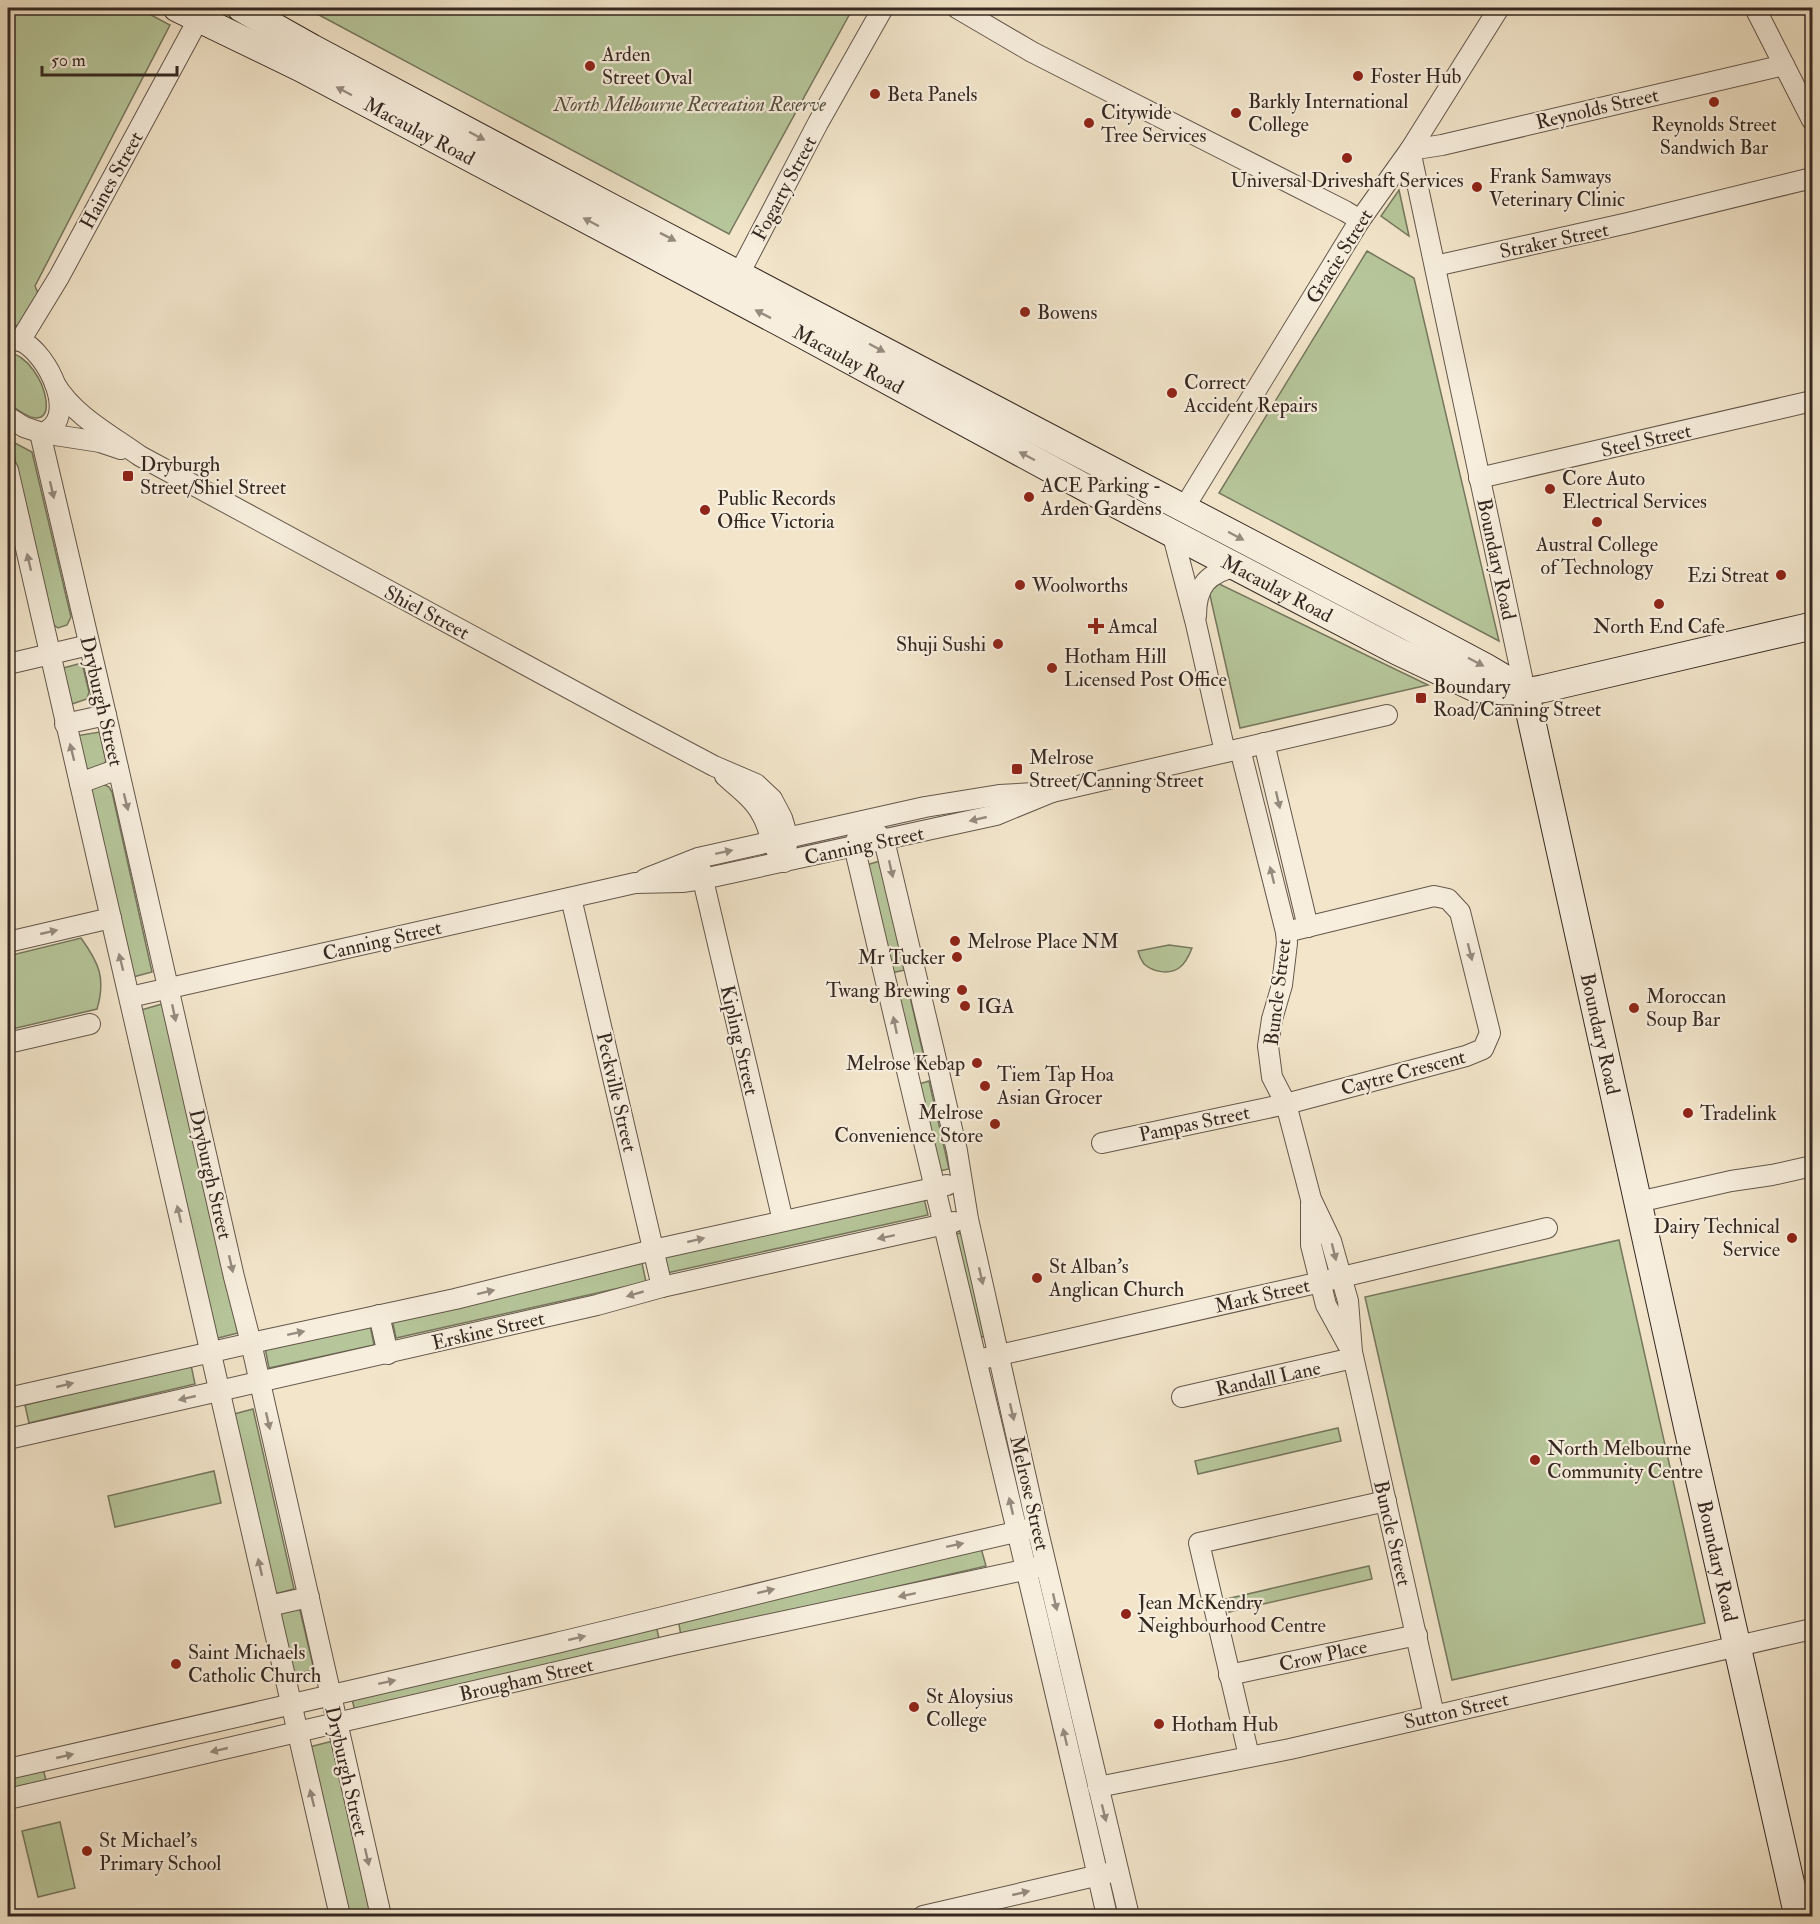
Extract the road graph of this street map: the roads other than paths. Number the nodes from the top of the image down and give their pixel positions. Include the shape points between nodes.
1 (241, 8) edge
2 (884, 8) edge
3 (957, 8) edge
4 (1499, 8) edge
5 (1755, 8) edge
6 (188, 13) edge
7 (307, 58) junction
8 (1784, 65) junction
9 (427, 110) junction
10 (1812, 120) edge
11 (453, 149) junction
12 (1410, 150) junction
13 (1812, 178) edge
14 (1360, 220) junction
15 (1435, 266) junction
16 (733, 285) junction
17 (14, 340) edge
18 (56, 384) junction
19 (927, 388) junction
20 (1812, 401) edge
21 (8, 417) edge
22 (41, 433) junction
23 (140, 456) junction
24 (8, 470) edge
25 (1479, 478) junction
26 (1185, 508) junction
27 (1172, 532) junction
28 (1237, 566) junction
29 (1196, 624) junction
30 (1812, 626) edge
31 (89, 645) junction
32 (50, 654) junction
33 (8, 664) edge
34 (1525, 691) junction
35 (106, 715) junction
36 (1388, 715) dead end
37 (65, 724) junction
38 (1264, 743) junction
39 (1233, 751) junction
40 (118, 770) junction
41 (80, 783) junction
42 (1011, 802) junction
43 (922, 808) junction
44 (864, 821) junction
45 (938, 829) junction
46 (779, 840) junction
47 (884, 840) junction
48 (854, 846) junction
49 (698, 858) junction
50 (784, 862) junction
51 (703, 879) junction
52 (635, 884) junction
53 (571, 898) junction
54 (111, 918) junction
55 (1308, 927) junction
56 (1286, 932) junction
57 (8, 942) edge
58 (917, 979) junction
59 (887, 986) junction
60 (169, 988) junction
61 (130, 997) junction
62 (90, 1024) dead end
63 (8, 1043) edge
64 (939, 1068) junction
65 (907, 1076) junction
66 (1286, 1104) junction
67 (1102, 1143) dead end
68 (1812, 1166) edge
69 (961, 1181) junction
70 (934, 1187) junction
71 (1311, 1199) junction
72 (1638, 1202) junction
73 (968, 1219) junction
74 (783, 1221) junction
75 (944, 1225) junction
76 (1547, 1227) dead end
77 (653, 1250) junction
78 (1340, 1277) junction
79 (1321, 1282) junction
80 (662, 1287) junction
81 (379, 1315) junction
82 (251, 1343) junction
83 (210, 1353) junction
84 (388, 1354) junction
85 (999, 1355) junction
86 (1353, 1355) junction
87 (977, 1361) junction
88 (260, 1383) junction
89 (219, 1390) junction
90 (1182, 1396) dead end
91 (8, 1398) edge
92 (9, 1433) edge
93 (1386, 1501) junction
94 (1037, 1527) junction
95 (1017, 1531) junction
96 (1046, 1565) junction
97 (1025, 1570) junction
98 (309, 1597) junction
99 (269, 1606) junction
100 (666, 1617) junction
101 (1812, 1629) edge
102 (1417, 1635) junction
103 (673, 1645) junction
104 (1736, 1646) junction
105 (1072, 1673) junction
106 (1229, 1676) junction
107 (1051, 1678) junction
108 (330, 1695) junction
109 (290, 1704) junction
110 (255, 1712) junction
111 (1434, 1715) junction
112 (337, 1724) junction
113 (297, 1733) junction
114 (262, 1740) junction
115 (1249, 1756) junction
116 (8, 1769) edge
117 (1098, 1787) junction
118 (8, 1799) edge
119 (1118, 1870) junction
120 (1097, 1875) junction
121 (1128, 1912) edge
122 (1102, 1915) edge
123 (340, 1917) edge
124 (381, 1917) edge
125 (923, 1917) edge
126 (1798, 1917) edge

1 - 7 main road, Macaulay Road
2 - 16 street, Fogarty Street
3 - 14 street via 1032,52
4 - 12 street, Gracie Street
5 - 8 street
6 - 7 main road, Macaulay Road
6 - 17 street, Haines Street via 58,277
7 - 9 main road, Macaulay Road
11 -> 7 main road, Macaulay Road
8 - 10 street
8 - 12 street, Reynolds Street
9 - 11 main road via 448,135
9 -> 16 main road, Macaulay Road
16 -> 11 main road, Macaulay Road
12 - 14 street, Gracie Street
12 - 15 street, Boundary Road
13 - 15 street, Straker Street
14 - 26 street, Gracie Street
15 - 25 street, Boundary Road
16 - 19 main road, Macaulay Road
17 - 18 street, Shiel Street via 40,357
18 - 22 street via 59,413 53,426
18 - 23 street, Shiel Street via 80,413
19 - 26 main road, Macaulay Road
27 -> 19 main road, Macaulay Road
20 - 25 street, Steel Street
21 - 22 street, Shiel Street
22 - 23 street, Shiel Street via 100,442
22 -> 31 street, Dryburgh Street
23 - 46 street, Shiel Street via 714,766 751,782 766,793 779,813
32 -> 24 street, Dryburgh Street
25 - 34 street, Boundary Road
26 - 27 main road
26 -> 34 main road, Macaulay Road
27 - 28 main road, Macaulay Road
27 - 29 street, Buncle Street
28 - 29 street via 1213,575 1202,585
28 - 34 main road, Macaulay Road via 1470,686
29 - 39 street, Buncle Street
30 - 34 main road, Macaulay Road
31 - 32 street
31 - 35 street, Dryburgh Street
32 - 33 street
32 - 37 street, Dryburgh Street
34 - 72 main road, Boundary Road
35 - 37 street
35 - 40 street, Dryburgh Street
36 - 38 street, Canning Street
41 -> 37 street, Dryburgh Street
38 - 39 street, Canning Street
38 -> 55 street, Buncle Street
39 - 42 street, Canning Street
56 -> 39 street, Buncle Street
40 - 41 street
40 -> 60 street, Dryburgh Street
41 - 54 street, Dryburgh Street
42 - 43 street, Canning Street
42 -> 45 street, Canning Street
43 - 44 street, Canning Street
43 - 45 street via 924,817
44 - 46 street, Canning Street
44 - 47 street
44 - 48 street
45 - 47 street, Canning Street
49 -> 46 street, Canning Street
46 - 50 street, Shiel Street
47 - 48 street, Canning Street
47 -> 58 street, Melrose Street
48 - 50 street, Canning Street
48 - 59 street, Melrose Street
49 - 51 street, Kipling Street
49 - 52 street, Canning Street
50 - 51 street, Canning Street
51 - 52 street, Canning Street
51 - 74 street, Kipling Street
52 - 53 street, Canning Street
53 - 60 street, Canning Street
53 - 77 street, Peckville Street
57 -> 54 street
61 -> 54 street, Dryburgh Street
55 - 56 street, Caytre Crescent
55 -> 66 street, Caytre Crescent via 1434,896 1448,899 1460,912 1490,1033 1483,1049 1466,1056
56 - 66 street, Buncle Street via 1282,985 1268,1046 1272,1077
58 - 59 street
58 - 64 street, Melrose Street
65 -> 59 street, Melrose Street
60 - 61 street, Canning Street
60 -> 82 street, Dryburgh Street
83 -> 61 street, Dryburgh Street
62 - 63 street
64 - 65 street
64 - 69 street, Melrose Street
65 - 70 street, Melrose Street
66 - 67 street, Pampas Street
66 - 71 street, Buncle Street
68 - 72 street
69 - 70 street, Erskine Street
69 - 73 street, Melrose Street
70 - 74 street, Erskine Street
70 - 75 street, Melrose Street
71 -> 78 street, Buncle Street via 1331,1241
71 - 79 street, Buncle Street via 1311,1245
72 - 104 main road, Boundary Road
73 - 75 street, Erskine Street
73 -> 85 street, Melrose Street
77 -> 74 street, Erskine Street
75 -> 80 street, Erskine Street
75 - 87 street, Melrose Street
76 - 78 street, Mark Street
77 - 80 street, Peckville Street
81 -> 77 street, Erskine Street
78 - 79 street, Mark Street
78 - 86 street, Buncle Street via 1348,1301
79 - 85 street, Mark Street
79 - 86 street, Buncle Street via 1326,1305
80 -> 84 street, Erskine Street
82 -> 81 street, Erskine Street
81 - 84 street
82 - 83 street, Erskine Street
82 - 88 street, Dryburgh Street
83 - 89 street, Dryburgh Street
91 -> 83 street, Erskine Street
84 - 88 street, Erskine Street
85 - 87 street, Mark Street
85 -> 94 street, Melrose Street
86 - 90 street, Randall Lane
86 - 93 street, Buncle Street
95 -> 87 street, Melrose Street
88 - 89 street, Erskine Street
88 -> 98 street, Dryburgh Street
89 -> 92 street, Erskine Street
99 -> 89 street, Dryburgh Street
93 - 102 street, Buncle Street
93 - 106 street via 1199,1543
94 - 95 street, Brougham Street
94 - 96 street, Melrose Street
95 - 97 street, Melrose Street
100 -> 95 street, Brougham Street
96 - 97 street, Brougham Street
96 -> 105 street, Melrose Street
97 -> 103 street, Brougham Street
97 - 107 street, Melrose Street
98 - 99 street
98 - 108 street, Dryburgh Street
99 - 109 street, Dryburgh Street
100 - 103 street
108 -> 100 street, Brougham Street
101 - 104 street, Sutton Street
102 - 106 street, Crow Place
102 - 111 street, Buncle Street
103 - 112 street, Brougham Street
104 - 111 street, Sutton Street
104 - 126 main road, Boundary Road
105 - 107 street
105 - 117 street, Melrose Street
106 - 115 street
120 -> 107 street, Melrose Street
108 - 109 street, Brougham Street
108 - 112 street, Dryburgh Street
109 - 110 street, Brougham Street
109 - 113 street, Dryburgh Street
110 - 114 street
116 -> 110 street, Brougham Street
111 - 115 street, Sutton Street
112 - 113 street, Brougham Street
112 -> 124 street, Dryburgh Street
113 - 114 street, Brougham Street
123 -> 113 street, Dryburgh Street
114 -> 118 street, Brougham Street
115 - 117 street, Sutton Street
117 -> 119 street, Melrose Street
119 - 120 street
119 - 121 street, Melrose Street
120 - 122 street, Melrose Street
125 -> 120 street
121 - 122 street

